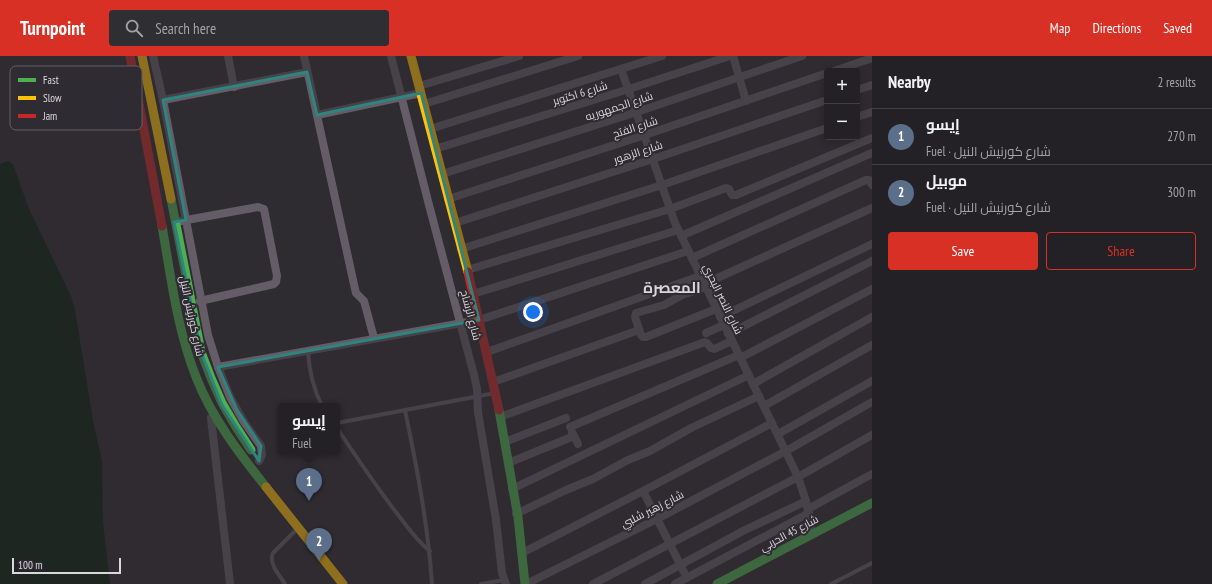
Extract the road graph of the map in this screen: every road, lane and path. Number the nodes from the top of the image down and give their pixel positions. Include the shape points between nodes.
1 (130, 56) edge
2 (142, 56) edge
3 (153, 56) edge
4 (228, 56) edge
5 (304, 56) edge
6 (391, 56) edge
7 (411, 56) edge
8 (519, 56) edge
9 (578, 56) edge
10 (662, 56) edge
11 (731, 56) edge
12 (802, 56) edge
13 (872, 58) edge
14 (132, 66) edge
15 (843, 68) edge
16 (622, 69) junction
17 (307, 72) junction
18 (824, 74) edge
19 (739, 78) junction
20 (872, 85) edge
21 (234, 87) junction
22 (629, 89) junction
23 (860, 89) edge
24 (420, 90) junction
25 (401, 97) junction
26 (163, 100) junction
27 (746, 101) junction
28 (824, 101) edge
29 (424, 104) junction
30 (637, 112) junction
31 (872, 112) edge
32 (316, 115) junction
33 (860, 116) edge
34 (142, 120) edge
35 (430, 129) junction
36 (824, 129) edge
37 (645, 135) junction
38 (872, 138) edge
39 (436, 149) junction
40 (872, 153) edge
41 (653, 159) junction
42 (442, 174) junction
43 (662, 185) junction
44 (872, 185) edge
45 (448, 199) junction
46 (872, 208) edge
47 (670, 209) junction
48 (186, 220) junction
49 (174, 222) junction
50 (455, 223) junction
51 (679, 233) junction
52 (872, 244) edge
53 (462, 249) junction
54 (690, 255) junction
55 (872, 261) edge
56 (467, 270) junction
57 (700, 276) junction
58 (705, 286) junction
59 (872, 289) edge
60 (473, 294) junction
61 (200, 301) junction
62 (716, 309) junction
63 (720, 317) junction
64 (872, 317) edge
65 (479, 320) junction
66 (461, 323) junction
67 (724, 326) junction
68 (639, 330) junction
69 (706, 333) dead end
70 (374, 338) junction
71 (730, 338) junction
72 (872, 345) edge
73 (308, 350) junction
74 (487, 352) junction
75 (739, 357) junction
76 (218, 367) junction
77 (749, 375) junction
78 (872, 381) edge
79 (493, 382) junction
80 (753, 384) junction
81 (495, 393) junction
82 (477, 396) junction
83 (759, 396) junction
84 (872, 402) edge
85 (321, 403) edge
86 (764, 406) junction
87 (211, 409) junction
88 (405, 410) junction
89 (562, 410) dead end
90 (500, 417) junction
91 (566, 418) junction
92 (340, 422) edge
93 (772, 423) junction
94 (570, 427) junction
95 (340, 432) edge
96 (778, 434) junction
97 (872, 435) edge
98 (574, 436) junction
99 (505, 442) junction
100 (578, 444) dead end
101 (786, 451) junction
102 (259, 461) junction
103 (508, 463) junction
104 (266, 470) dead end
105 (872, 474) edge
106 (798, 477) junction
107 (512, 489) junction
108 (643, 491) junction
109 (872, 503) edge
110 (808, 508) junction
111 (516, 514) junction
112 (657, 519) junction
113 (298, 527) junction
114 (812, 534) junction
115 (670, 544) junction
116 (430, 551) junction
117 (522, 553) junction
118 (872, 563) edge
119 (681, 565) junction
120 (687, 578) junction
121 (505, 582) edge
122 (230, 584) edge
123 (285, 584) edge
124 (343, 584) edge
125 (432, 584) edge
126 (481, 584) edge
127 (526, 584) edge
128 (593, 584) edge
129 (645, 584) edge
130 (675, 584) edge
131 (717, 584) edge
132 (831, 584) edge

1 - 14 main road, شارع كورنيش النيل
2 - 49 main road, شارع كورنيش النيل
3 - 26 street
4 - 21 street
5 - 17 street
6 - 25 street, شارع الرشاح
7 - 24 main road, شارع الرشاح
8 - 24 street
9 - 29 street
10 - 16 street
11 - 19 street
11 - 22 street, شارع 6 اكتوبر
12 - 19 street, شارع الجمهوريه
13 - 15 street
16 - 22 street, شارع النصر البحري
16 - 35 street
17 - 21 street
17 - 32 street
18 - 27 street, شارع الفتح
19 - 27 street
19 - 30 street, شارع الجمهوريه
20 - 23 street
21 - 26 street
22 - 30 street, شارع النصر البحري
22 - 39 street, شارع 6 اكتوبر
24 - 25 street
24 - 29 main road, شارع الرشاح
25 - 32 street
25 - 66 street, شارع الرشاح
26 - 48 street
27 - 37 street, شارع الفتح
28 - 41 street, شارع الزهور
29 - 35 main road, شارع الرشاح
30 - 37 street, شارع النصر البحري
30 - 42 street, شارع الجمهوريه
31 - 33 street
32 - 70 street via 356,293 364,301
34 - 87 main road, شارع كورنيش النيل via 181,329 190,362
35 - 39 main road, شارع الرشاح
36 - 43 street
37 - 41 street, شارع النصر البحري
37 - 45 street, شارع الفتح
38 - 47 street via 736,195 732,195 726,188
39 - 42 main road, شارع الرشاح
40 - 51 street
41 - 43 street, شارع النصر البحري
41 - 50 street, شارع الزهور
42 - 45 main road, شارع الرشاح
43 - 47 street, شارع النصر البحري
43 - 53 street
44 - 54 street via 867,180
45 - 50 main road, شارع الرشاح
46 - 58 street
47 - 51 street, شارع النصر البحري
47 - 56 street
48 - 49 street
48 - 61 street
48 - 61 street via 262,207 278,279 274,284
49 - 102 main road, شارع كورنيش النيل via 197,334 207,369 222,405
50 - 53 main road, شارع الرشاح
51 - 54 street, شارع النصر البحري
51 - 60 street
52 - 63 street
53 - 56 main road, شارع الرشاح
54 - 57 street, شارع النصر البحري
54 - 65 street
55 - 71 street
56 - 60 main road, شارع الرشاح
57 - 58 street, شارع النصر البحري
57 - 74 street
58 - 62 street, شارع النصر البحري
58 - 68 street via 664,305 636,313 634,317
59 - 75 street
60 - 65 main road, شارع الرشاح
61 - 76 street
62 - 63 street, شارع النصر البحري
62 - 68 street via 645,337
63 - 67 street, شارع النصر البحري
64 - 80 street
65 - 66 street
65 - 74 main road, شارع الرشاح
66 - 70 street
66 - 82 street, شارع الرشاح via 476,382
67 - 69 street
67 - 71 street, شارع النصر البحري
68 - 79 street
70 - 73 street
71 - 75 street, شارع النصر البحري
71 - 90 street via 714,349 705,342
72 - 86 street
73 - 76 street
73 - 85 lane via 312,382
74 - 79 main road, شارع الرشاح
75 - 77 street, شارع النصر البحري
75 - 94 street
76 - 102 street via 237,410 261,446 262,455
77 - 80 street, شارع النصر البحري
77 - 107 street
78 - 96 street
79 - 81 main road, شارع الرشاح
80 - 83 street, شارع النصر البحري
81 - 82 lane
81 - 90 main road, شارع الرشاح
82 - 88 lane
82 - 121 street, شارع الرشاح
83 - 86 street, شارع النصر البحري
83 - 111 street via 691,428 657,448
84 - 101 street, شارع زهير شلبي
86 - 93 street, شارع النصر البحري
87 - 113 main road, شارع كورنيش النيل via 233,444
87 - 122 street
88 - 92 lane
88 - 116 lane
89 - 91 street
90 - 99 main road, شارع الرشاح
91 - 94 street
91 - 99 street
93 - 96 street, شارع النصر البحري
93 - 108 street
94 - 98 street
95 - 116 lane via 386,500 412,534
96 - 101 street, شارع النصر البحري
97 - 106 street
98 - 100 street
98 - 103 street
99 - 103 main road, شارع الرشاح
101 - 106 street, شارع النصر البحري
101 - 112 street, شارع زهير شلبي
102 - 104 main road, شارع كورنيش النيل
103 - 107 main road, شارع الرشاح
105 - 110 street
106 - 110 street, شارع النصر البحري
106 - 115 street
107 - 111 main road, شارع الرشاح
108 - 112 street
108 - 117 street
109 - 114 main road, شارع 45 الحربي
110 - 114 street, شارع النصر البحري
110 - 119 street via 743,531
110 - 120 street
111 - 117 main road, شارع الرشاح
112 - 115 street
112 - 127 street, شارع زهير شلبي
113 - 123 lane via 271,557
113 - 124 main road, شارع كورنيش النيل
114 - 131 main road, شارع 45 الحربي
115 - 119 street
115 - 128 street
116 - 125 lane
117 - 127 main road, شارع الرشاح
118 - 132 lane
119 - 120 street
119 - 129 street
120 - 130 street
121 - 126 lane

